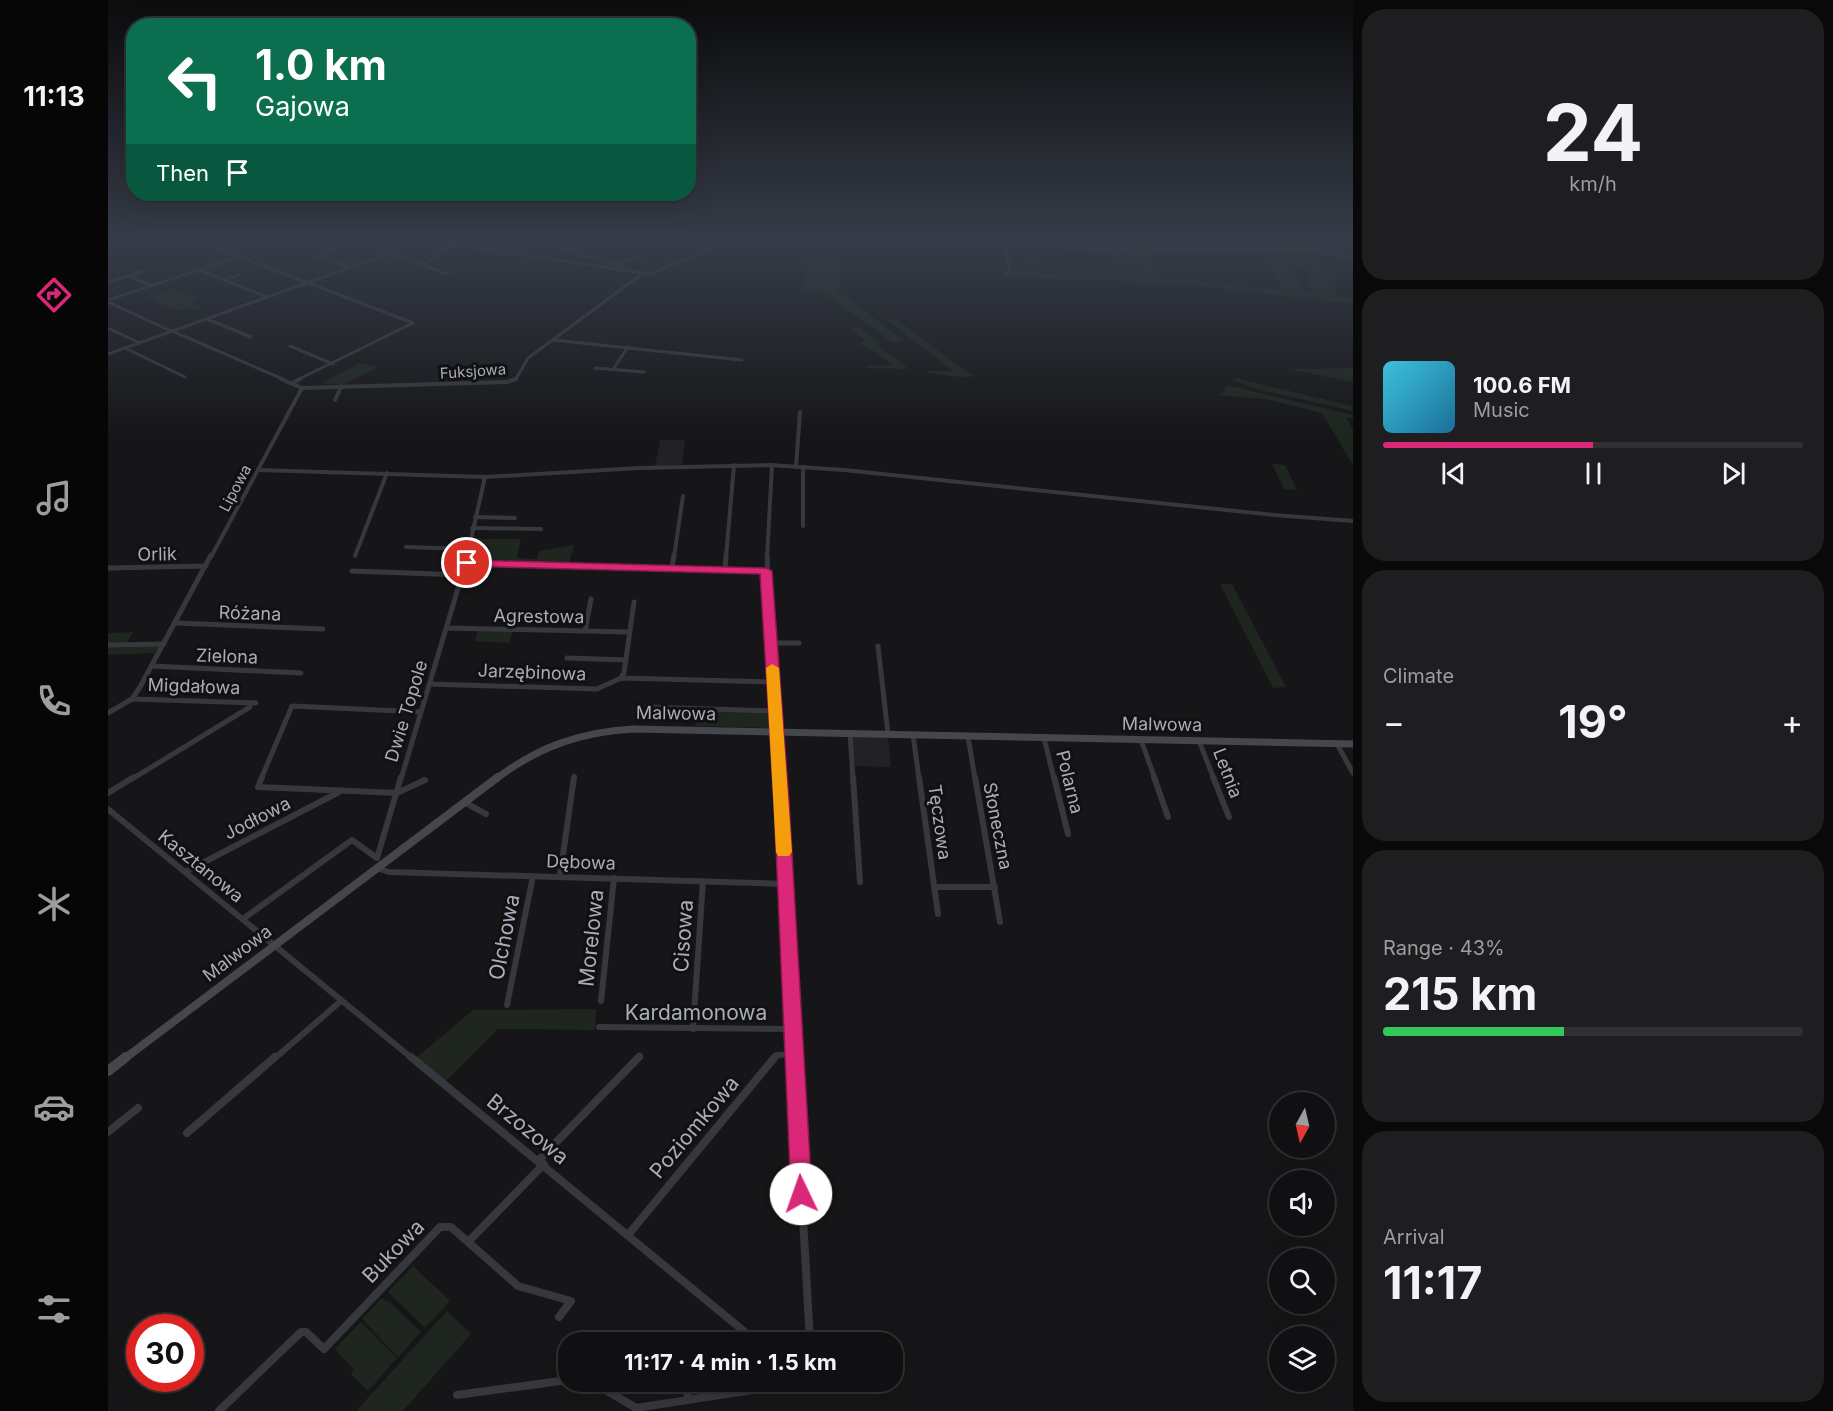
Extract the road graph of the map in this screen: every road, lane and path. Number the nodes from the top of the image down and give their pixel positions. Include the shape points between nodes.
1 (118, 306) edge
2 (243, 306) edge
3 (371, 306) edge
4 (599, 306) edge
5 (207, 319) junction
6 (108, 328) edge
7 (172, 331) junction
8 (251, 337) dead end
9 (553, 340) junction
10 (140, 343) junction
11 (290, 346) dead end
12 (628, 347) junction
13 (125, 348) junction
14 (108, 354) edge
15 (742, 360) dead end
16 (333, 364) junction
17 (595, 368) dead end
18 (614, 368) junction
19 (644, 372) dead end
20 (185, 377) dead end
21 (292, 383) junction
22 (341, 387) junction
23 (302, 388) junction
24 (335, 400) dead end
25 (800, 411) dead end
26 (734, 465) junction
27 (772, 466) junction
28 (796, 467) junction
29 (803, 467) junction
30 (258, 470) junction
31 (387, 473) junction
32 (485, 477) junction
33 (683, 496) dead end
34 (475, 517) junction
35 (515, 518) dead end
36 (1353, 521) edge
37 (803, 526) dead end
38 (472, 528) junction
39 (541, 529) dead end
40 (406, 547) dead end
41 (467, 549) junction
42 (355, 556) dead end
43 (464, 563) junction
44 (207, 566) junction
45 (108, 568) edge
46 (672, 568) junction
47 (725, 570) junction
48 (352, 571) dead end
49 (766, 571) junction
50 (463, 575) junction
51 (591, 598) dead end
52 (634, 602) dead end
53 (176, 624) junction
54 (447, 628) junction
55 (323, 629) dead end
56 (585, 631) junction
57 (630, 632) junction
58 (771, 643) junction
59 (799, 643) dead end
60 (164, 644) junction
61 (108, 645) edge
62 (878, 646) dead end
63 (567, 658) dead end
64 (627, 660) junction
65 (152, 666) junction
66 (301, 672) dead end
67 (621, 678) junction
68 (774, 682) junction
69 (430, 684) junction
70 (132, 699) junction
71 (647, 707) dead end
72 (774, 711) junction
73 (421, 712) junction
74 (108, 713) edge
75 (776, 731) junction
76 (850, 733) junction
77 (888, 734) junction
78 (913, 734) junction
79 (968, 736) junction
80 (1044, 738) junction
81 (1141, 740) junction
82 (1199, 741) junction
83 (1337, 744) junction
84 (1353, 744) edge
85 (1353, 773) edge
86 (574, 777) dead end
87 (425, 780) dead end
88 (343, 791) junction
89 (108, 793) edge
90 (397, 793) junction
91 (464, 802) junction
92 (108, 809) edge
93 (486, 814) dead end
94 (1168, 817) dead end
95 (1228, 817) dead end
96 (1068, 834) dead end
97 (377, 858) junction
98 (380, 866) junction
99 (185, 872) junction
100 (533, 876) junction
101 (560, 876) junction
102 (614, 878) junction
103 (703, 881) junction
104 (860, 882) dead end
105 (786, 884) junction
106 (934, 887) junction
107 (995, 887) junction
108 (938, 914) dead end
109 (243, 919) junction
110 (1000, 922) dead end
111 (275, 945) junction
112 (342, 1001) junction
113 (601, 1001) dead end
114 (507, 1005) dead end
115 (599, 1027) dead end
116 (693, 1029) junction
117 (793, 1029) junction
118 (795, 1054) junction
119 (640, 1056) dead end
120 (108, 1071) edge
121 (138, 1108) dead end
122 (108, 1132) edge
123 (187, 1133) dead end
124 (541, 1162) junction
125 (628, 1235) junction
126 (469, 1241) junction
127 (560, 1317) dead end
128 (746, 1332) edge
129 (809, 1332) edge
130 (324, 1349) joint
131 (558, 1381) edge
132 (609, 1392) edge
133 (688, 1392) edge
134 (737, 1392) edge
135 (457, 1395) dead end
136 (688, 1400) junction
137 (219, 1411) edge

1 - 7 street
2 - 5 street
3 - 16 street via 413,322
4 - 9 street, Fuksjowa
5 - 7 street
5 - 8 street
6 - 10 street
7 - 10 street
7 - 21 street
9 - 12 street
9 - 22 street, Fuksjowa via 528,358 511,382
10 - 13 street
11 - 16 street
12 - 15 street
12 - 18 street
13 - 14 street
13 - 20 street
16 - 21 street
17 - 18 street
18 - 19 street
21 - 23 street
22 - 23 street, Fuksjowa
22 - 24 street
23 - 30 street, Lipowa
25 - 28 street
26 - 27 street
26 - 32 street
26 - 47 street
27 - 28 street
27 - 49 street
28 - 29 street
29 - 36 street
29 - 37 street
30 - 31 street
30 - 44 street, Lipowa
31 - 32 street
31 - 42 street
32 - 34 street, Dwie Topole
33 - 46 street
34 - 35 street
34 - 38 street, Dwie Topole
38 - 39 street
38 - 41 street, Dwie Topole
40 - 41 street
41 - 43 street, Dwie Topole
43 - 46 street
43 - 50 street, Dwie Topole
44 - 45 street, Orlik
44 - 53 street, Lipowa
46 - 47 street
47 - 49 street
48 - 50 street
49 - 58 street
50 - 54 street, Dwie Topole
51 - 56 street
52 - 57 street
53 - 55 street, Różana
53 - 60 street, Lipowa
54 - 56 street, Agrestowa
54 - 69 street, Dwie Topole
56 - 57 street, Agrestowa
57 - 64 street
58 - 59 street
58 - 68 street
60 - 61 street
60 - 65 street, Lipowa
62 - 77 street
63 - 64 street
64 - 67 street
65 - 66 street, Zielona
65 - 70 street, Lipowa
67 - 68 street, Jarzębinowa
67 - 69 street, Jarzębinowa via 597,690
68 - 72 street
69 - 73 street, Dwie Topole
70 - 74 street, Lipowa
70 - 89 street, Migdałowa via 253,705
71 - 72 street
72 - 75 street
73 - 88 street via 292,706 258,787
73 - 90 street, Dwie Topole
75 - 76 street, Malwowa
75 - 91 street, Malwowa via 642,728 574,735 520,761
75 - 105 street
76 - 77 street, Malwowa
76 - 104 street
77 - 78 street, Malwowa
78 - 79 street, Malwowa
78 - 106 street, Tęczowa
79 - 80 street, Malwowa
79 - 107 street, Słoneczna
80 - 81 street, Malwowa
80 - 96 street, Polarna
81 - 82 street, Malwowa
81 - 94 street
82 - 83 street, Malwowa
82 - 95 street, Letnia
83 - 84 street, Malwowa
83 - 85 street
86 - 101 street
87 - 90 street
88 - 90 street
88 - 99 street, Jodłowa
90 - 97 street, Dwie Topole
91 - 93 street
91 - 98 street, Malwowa
92 - 99 street, Kasztanowa
97 - 98 street
97 - 109 street via 352,840
98 - 100 street, Dębowa via 389,872
98 - 111 street, Malwowa
99 - 109 street, Kasztanowa
100 - 101 street, Dębowa
100 - 114 street, Olchowa
101 - 102 street, Dębowa
102 - 103 street, Dębowa
102 - 113 street, Morelowa
103 - 105 street, Dębowa
103 - 116 street, Cisowa
105 - 117 street
106 - 107 street
106 - 108 street, Tęczowa
107 - 110 street, Słoneczna
109 - 111 street, Kasztanowa
111 - 112 street, Brzozowa
111 - 120 street, Malwowa
112 - 123 street
112 - 124 street, Brzozowa
115 - 116 street, Kardamonowa
116 - 117 street, Kardamonowa
117 - 118 street
118 - 125 street, Poziomkowa via 777,1055
118 - 129 street
119 - 124 street
121 - 122 street
124 - 125 street, Brzozowa
124 - 126 street
125 - 128 street, Brzozowa
126 - 127 street via 518,1286 571,1300
126 - 130 street, Bukowa via 451,1227 440,1227
130 - 137 street via 301,1332
131 - 135 street
132 - 136 street via 636,1408
133 - 136 street
134 - 136 street

